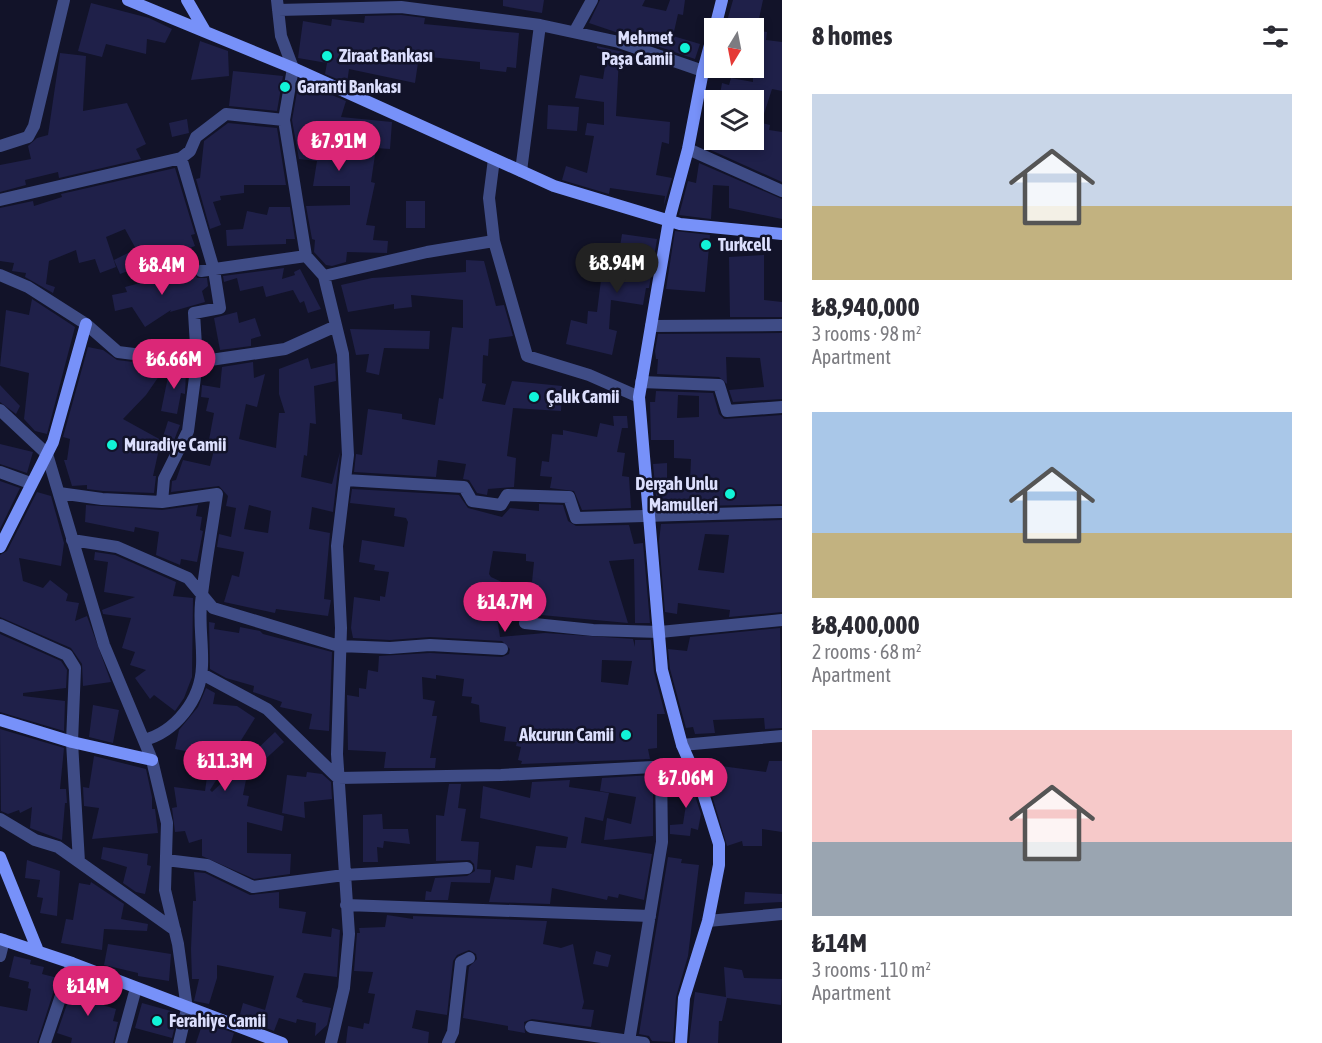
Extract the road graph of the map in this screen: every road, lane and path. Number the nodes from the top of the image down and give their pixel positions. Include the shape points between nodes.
1 (64, 0) edge
2 (128, 0) edge
3 (187, 0) edge
4 (592, 0) edge
5 (722, 0) edge
6 (277, 5) edge
7 (717, 18) edge
8 (540, 26) junction
9 (205, 31) junction
10 (575, 31) junction
11 (704, 67) edge
12 (293, 68) junction
13 (703, 71) junction
14 (284, 120) junction
15 (0, 146) edge
16 (688, 149) junction
17 (181, 158) junction
18 (494, 159) junction
19 (521, 171) junction
20 (782, 191) edge
21 (0, 200) edge
22 (669, 220) junction
23 (782, 234) edge
24 (494, 241) junction
25 (306, 256) junction
26 (208, 271) junction
27 (0, 275) edge
28 (324, 276) junction
29 (86, 324) junction
30 (782, 325) edge
31 (336, 326) junction
32 (651, 326) junction
33 (197, 362) junction
34 (640, 382) junction
35 (639, 397) junction
36 (782, 407) edge
37 (0, 410) edge
38 (47, 454) junction
39 (0, 472) edge
40 (345, 480) junction
41 (30, 483) junction
42 (59, 493) junction
43 (162, 502) junction
44 (782, 512) edge
45 (647, 516) junction
46 (72, 540) junction
47 (0, 547) edge
48 (202, 594) junction
49 (782, 620) edge
50 (525, 623) dead end
51 (0, 625) edge
52 (660, 632) junction
53 (339, 646) junction
54 (502, 649) dead end
55 (202, 674) junction
56 (0, 720) edge
57 (782, 736) edge
58 (144, 740) junction
59 (72, 742) junction
60 (682, 745) junction
61 (152, 760) junction
62 (691, 765) junction
63 (661, 766) junction
64 (338, 778) junction
65 (0, 819) edge
66 (0, 857) edge
67 (166, 860) junction
68 (80, 862) junction
69 (467, 868) dead end
70 (344, 875) junction
71 (346, 905) junction
72 (782, 914) edge
73 (650, 916) junction
74 (708, 921) junction
75 (175, 930) junction
76 (2, 939) edge
77 (38, 951) junction
78 (0, 956) edge
79 (469, 958) dead end
80 (72, 963) junction
81 (135, 988) junction
82 (187, 1009) junction
83 (531, 1027) dead end
84 (629, 1041) junction
85 (45, 1043) edge
86 (121, 1043) edge
87 (178, 1043) edge
88 (282, 1043) edge
89 (332, 1043) edge
90 (448, 1043) edge
91 (644, 1043) edge
92 (681, 1043) edge

1 - 15 street via 34,126 28,137
2 - 9 street
3 - 9 street
4 - 10 street
5 - 7 street
6 - 8 street via 401,7
6 - 12 street via 281,36
8 - 10 street
8 - 19 street
9 - 12 street
10 - 13 street
11 - 13 street
12 - 14 street
12 - 18 street
13 - 16 street
14 - 17 street via 226,114 196,137 190,151
14 - 25 street
16 - 20 street
16 - 22 street
17 - 21 street
17 - 26 street
18 - 19 street
18 - 24 street via 489,198
19 - 22 street via 554,186
22 - 23 street
22 - 32 street
24 - 28 street
24 - 35 street via 527,356 589,375
25 - 26 street
25 - 28 street
26 - 33 street via 220,308 194,313
27 - 29 street via 28,287
28 - 31 street
29 - 33 street via 118,352
29 - 38 street via 54,442
30 - 32 street
31 - 33 street via 285,349
31 - 40 street via 343,354 348,455
32 - 34 street
33 - 43 street via 188,431 164,479
34 - 35 street
34 - 36 street via 719,385 727,411
35 - 45 street
37 - 38 street
38 - 41 street
38 - 42 street
39 - 41 street
40 - 45 street via 464,487 472,501 501,505 507,495 569,497 576,518
40 - 53 street via 337,546
41 - 47 street
42 - 43 street via 102,500
42 - 46 street
43 - 48 street via 217,494
44 - 45 street
45 - 52 street
46 - 48 street via 117,547 188,578
46 - 58 street via 104,645
48 - 53 street via 213,608
48 - 55 street
49 - 52 street
50 - 52 street
51 - 59 street via 67,655 72,661
52 - 60 street via 662,670
53 - 54 street
53 - 64 street
55 - 58 street via 193,698 174,726
55 - 64 street via 267,709
56 - 59 street
57 - 60 street
58 - 61 street
59 - 61 street
59 - 68 street
60 - 62 street
61 - 67 street via 166,823
62 - 63 street
62 - 74 street via 719,844
63 - 64 street via 501,775
63 - 73 street via 662,842
64 - 70 street
65 - 68 street
66 - 77 street
67 - 70 street via 207,865 254,887
67 - 75 street via 165,890
68 - 75 street
69 - 70 street
70 - 71 street
71 - 73 street
71 - 89 street via 349,934 344,988
72 - 74 street
73 - 84 street
74 - 92 street via 684,998
75 - 82 street
76 - 77 street
76 - 78 street
77 - 80 street
79 - 90 street via 461,962 453,1032
80 - 81 street
80 - 85 street
81 - 82 street
81 - 86 street
82 - 87 street
82 - 88 street
83 - 84 street
84 - 91 street

